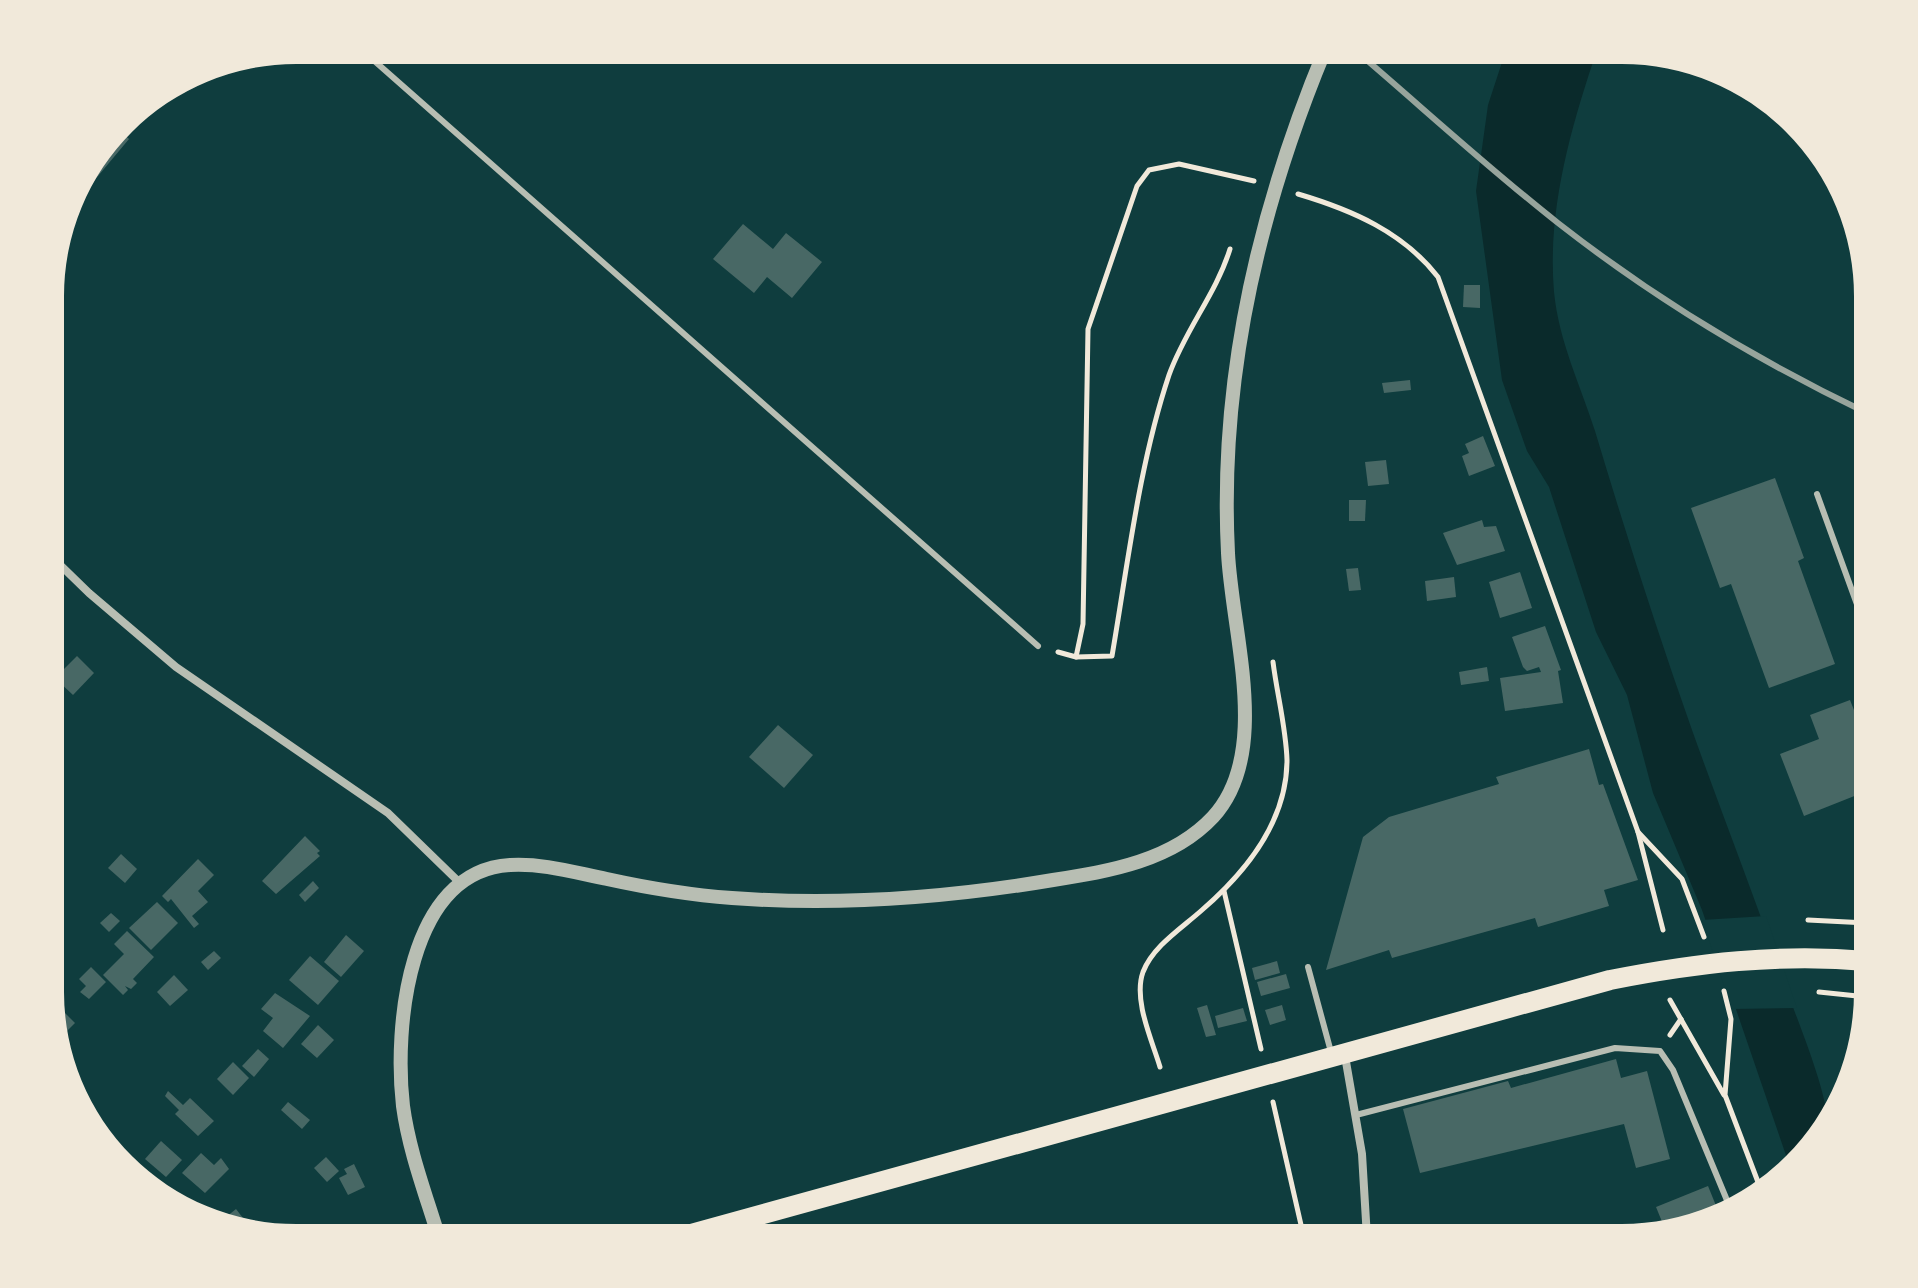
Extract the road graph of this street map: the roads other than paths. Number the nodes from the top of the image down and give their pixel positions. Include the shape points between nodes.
1 (378, 64) edge
2 (1320, 64) edge
3 (1817, 494) dead end
4 (64, 569) edge
5 (1854, 596) edge
6 (1038, 646) road end
7 (460, 883) junction
8 (1854, 960) edge
9 (1308, 967) dead end
10 (1338, 1054) junction
11 (1356, 1115) junction
12 (1727, 1199) edge
13 (435, 1224) edge
14 (727, 1224) edge
15 (1367, 1224) edge

1 - 6 lane
2 - 7 street via 1280,169 1237,351 1228,454 1228,555 1246,717 1244,757 1229,796 1196,833 1145,860 1112,870 906,900 727,898 513,864
3 - 5 lane
4 - 7 street via 176,667 388,813
7 - 13 street via 434,914 421,941 400,1034 404,1112
8 - 10 main road via 1815,956 1691,965 1610,980
9 - 10 lane
10 - 11 street
10 - 14 main road
11 - 12 lane via 1615,1048 1660,1051 1673,1070
11 - 15 street

